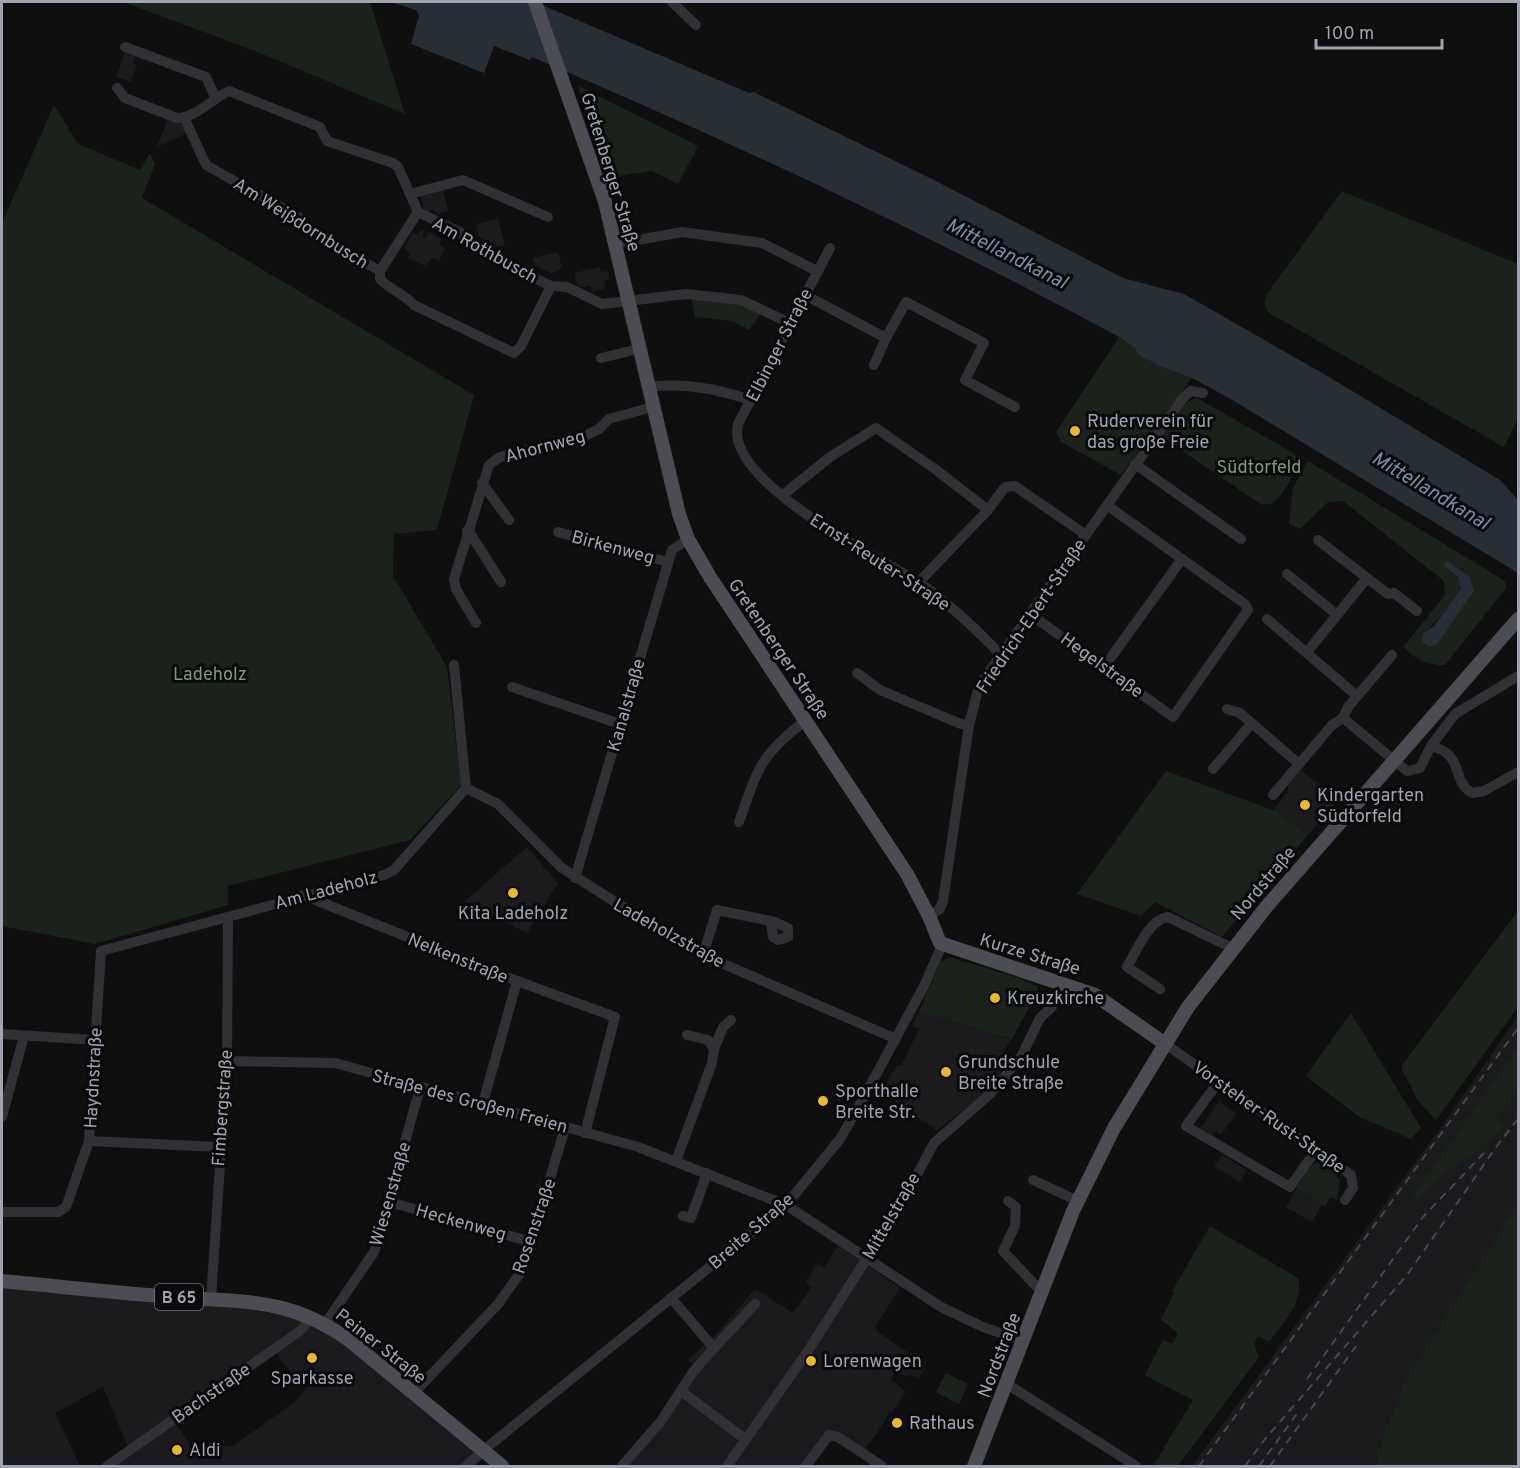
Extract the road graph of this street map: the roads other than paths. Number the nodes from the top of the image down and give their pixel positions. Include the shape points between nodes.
1 (535, 2) edge
2 (672, 2) edge
3 (696, 25) dead end
4 (125, 46) dead end
5 (117, 88) dead end
6 (215, 97) junction
7 (184, 117) junction
8 (410, 194) junction
9 (418, 212) junction
10 (548, 217) dead end
11 (616, 244) junction
12 (830, 248) dead end
13 (380, 271) junction
14 (818, 271) junction
15 (551, 286) junction
16 (805, 295) junction
17 (628, 300) junction
18 (790, 323) junction
19 (886, 338) junction
20 (638, 349) junction
21 (601, 358) dead end
22 (874, 365) dead end
23 (647, 387) junction
24 (1203, 393) dead end
25 (751, 399) junction
26 (1015, 406) dead end
27 (652, 407) junction
28 (737, 443) joint
29 (1135, 464) junction
30 (482, 483) junction
31 (783, 495) junction
32 (1108, 506) junction
33 (988, 510) junction
34 (509, 520) dead end
35 (466, 531) junction
36 (558, 532) dead end
37 (1086, 535) junction
38 (688, 539) junction
39 (1241, 539) dead end
40 (1318, 540) dead end
41 (1182, 559) junction
42 (668, 562) junction
43 (1287, 574) dead end
44 (1366, 578) junction
45 (501, 582) dead end
46 (918, 583) junction
47 (1417, 611) dead end
48 (1030, 614) junction
49 (1336, 614) junction
50 (1267, 618) dead end
51 (1518, 619) edge
52 (476, 623) dead end
53 (1307, 652) junction
54 (1000, 654) junction
55 (1392, 655) dead end
56 (454, 665) dead end
57 (1104, 667) junction
58 (857, 673) dead end
59 (1518, 676) edge
60 (512, 687) dead end
61 (1357, 696) junction
62 (1227, 709) dead end
63 (1343, 718) junction
64 (805, 721) junction
65 (1252, 723) junction
66 (620, 724) junction
67 (969, 725) junction
68 (1431, 746) junction
69 (1393, 760) junction
70 (1299, 764) junction
71 (1214, 769) dead end
72 (1518, 772) edge
73 (466, 788) junction
74 (1273, 795) dead end
75 (740, 822) dead end
76 (575, 878) junction
77 (303, 895) junction
78 (929, 916) junction
79 (228, 917) junction
80 (771, 923) dead end
81 (942, 945) junction
82 (1232, 948) junction
83 (101, 951) joint
84 (703, 955) junction
85 (517, 981) junction
86 (1160, 989) dead end
87 (1052, 1007) dead end
88 (731, 1020) dead end
89 (2, 1034) edge
90 (687, 1035) dead end
91 (24, 1036) junction
92 (896, 1039) junction
93 (95, 1040) junction
94 (1164, 1043) junction
95 (714, 1049) junction
96 (226, 1061) junction
97 (1219, 1082) junction
98 (420, 1088) junction
99 (483, 1103) junction
100 (2, 1117) edge
101 (565, 1128) junction
102 (585, 1133) junction
103 (89, 1141) junction
104 (219, 1147) junction
105 (1316, 1150) junction
106 (676, 1161) junction
107 (707, 1173) junction
108 (1033, 1180) dead end
109 (1345, 1200) dead end
110 (1008, 1201) dead end
111 (1078, 1201) junction
112 (389, 1202) junction
113 (786, 1204) junction
114 (2, 1212) edge
115 (683, 1216) dead end
116 (532, 1242) junction
117 (867, 1258) junction
118 (2, 1281) edge
119 (1043, 1289) junction
120 (671, 1298) junction
121 (211, 1299) junction
122 (755, 1304) dead end
123 (312, 1317) junction
124 (325, 1324) junction
125 (1023, 1341) junction
126 (714, 1348) junction
127 (1007, 1384) junction
128 (681, 1391) junction
129 (413, 1394) junction
130 (746, 1439) junction
131 (483, 1450) junction
132 (107, 1467) edge
133 (466, 1467) edge
134 (502, 1467) edge
135 (622, 1467) edge
136 (727, 1467) edge
137 (806, 1467) edge
138 (882, 1467) edge
139 (974, 1467) edge
140 (1136, 1467) edge

1 - 11 main road, Gretenberger Straße via 592,160
2 - 3 street
4 - 6 street via 206,77
5 - 7 street via 125,98 177,118
6 - 7 street via 210,105
6 - 8 street, Am Rothbusch via 229,92 320,127 327,141 386,159 398,167
7 - 13 street, Am Weißdornbusch via 206,165 300,218 308,231
8 - 9 street, Am Rothbusch
8 - 10 street via 463,180
9 - 13 street, Am Weißdornbusch
9 - 15 street, Am Rothbusch via 463,234 483,253
11 - 14 street via 682,232 762,243
11 - 17 main road, Gretenberger Straße
12 - 14 street, Elbinger Straße
13 - 15 street, Am Weißdornbusch via 380,279 388,288 414,305 514,353
14 - 16 street, Elbinger Straße
15 - 17 street, Am Rothbusch via 567,287 602,304
16 - 18 street, Elbinger Straße
16 - 19 street
17 - 18 street, Am Rothbusch via 686,294 741,300
17 - 20 main road, Gretenberger Straße
18 - 25 street, Elbinger Straße
19 - 22 street
19 - 26 street via 906,302 984,343 964,380
20 - 21 street
20 - 23 main road, Gretenberger Straße
23 - 25 street via 679,384 718,389
23 - 27 main road, Gretenberger Straße
24 - 29 street, Friedrich-Ebert-Straße via 1196,390 1187,394
25 - 28 street, Elbinger Straße via 735,433
27 - 30 street, Ahornweg via 619,415 585,436 500,457 489,465
27 - 38 main road, Gretenberger Straße
28 - 31 street, Ernst-Reuter-Straße via 750,463
29 - 32 street, Friedrich-Ebert-Straße
29 - 39 street
30 - 34 street
30 - 35 street, Ahornweg
31 - 33 street via 830,457 876,428
31 - 46 street, Ernst-Reuter-Straße via 828,531
32 - 37 street, Friedrich-Ebert-Straße
32 - 41 street
33 - 37 street via 1005,487 1015,486
33 - 46 street
35 - 45 street
35 - 52 street, Ahornweg via 454,579
36 - 42 street, Birkenweg
37 - 48 street, Friedrich-Ebert-Straße
38 - 42 street, Kanalstraße via 672,550
38 - 64 main road, Gretenberger Straße
40 - 44 street
41 - 57 street
41 - 57 street, Hegelstraße via 1248,610 1173,717
42 - 66 street, Kanalstraße
43 - 49 street
44 - 47 street
44 - 49 street
46 - 54 street, Ernst-Reuter-Straße via 954,610
48 - 54 street, Friedrich-Ebert-Straße
48 - 57 street, Hegelstraße
49 - 53 street
50 - 53 street
51 - 69 main road, Nordstraße
53 - 61 street
54 - 67 street, Friedrich-Ebert-Straße via 979,686
55 - 61 street
56 - 73 street
58 - 67 street via 880,690
59 - 68 street via 1455,714
60 - 66 street
61 - 63 street
62 - 65 street
63 - 69 street
63 - 70 street via 1332,725
64 - 75 street via 764,759
64 - 78 main road, Gretenberger Straße via 907,874
65 - 70 street
65 - 71 street
66 - 76 street, Kanalstraße
67 - 78 street, Friedrich-Ebert-Straße via 943,901 940,909
68 - 69 street via 1417,771 1407,771
68 - 72 street via 1449,753 1466,789 1472,793 1484,791
69 - 82 main road, Nordstraße
70 - 74 street
73 - 76 street, Ladeholzstraße via 498,804
73 - 77 street, Am Ladeholz via 394,870
76 - 84 street, Ladeholzstraße
77 - 79 street, Am Ladeholz
77 - 85 street, Nelkenstraße
78 - 81 main road, Gretenberger Straße
79 - 83 street, Am Ladeholz
79 - 96 street, Fimbergstraße
80 - 84 street via 717,910
81 - 92 street, Breite Straße
81 - 94 main road, Kurze Straße via 1095,995
82 - 86 street via 1168,917 1162,918 1154,924 1127,967
82 - 94 main road, Nordstraße
83 - 93 street, Haydnstraße
84 - 92 street, Ladeholzstraße
85 - 99 street
85 - 102 street, Nelkenstraße via 615,1017
87 - 117 street, Mittelstraße via 1040,1018 1021,1057 990,1094 934,1143
88 - 95 street via 723,1027
89 - 91 street
90 - 95 street via 708,1040
91 - 93 street
91 - 100 street
92 - 113 street, Breite Straße via 840,1139
93 - 103 street, Haydnstraße
94 - 97 street, Vorsteher-Rust-Straße
94 - 111 main road, Nordstraße via 1114,1128
95 - 106 street
96 - 98 street, Straße des Großen Freien via 334,1064
96 - 104 street, Fimbergstraße
97 - 105 street, Vorsteher-Rust-Straße
97 - 105 street via 1186,1126 1290,1187
98 - 99 street, Straße des Großen Freien
98 - 112 street, Wiesenstraße
99 - 101 street, Straße des Großen Freien
101 - 102 street, Straße des Großen Freien
101 - 116 street, Rosenstraße
102 - 106 street, Straße des Großen Freien
103 - 104 street
103 - 114 street, Haydnstraße via 66,1206 58,1212
104 - 121 street, Fimbergstraße
105 - 109 street, Vorsteher-Rust-Straße via 1351,1175 1353,1188
106 - 107 street, Straße des Großen Freien
107 - 113 street, Straße des Großen Freien
107 - 115 street via 691,1218
108 - 111 street
110 - 119 street via 1016,1207 1015,1226 1003,1251
111 - 119 main road, Nordstraße
112 - 116 street, Heckenweg
112 - 124 street, Wiesenstraße via 374,1252
113 - 117 street, Straße des Großen Freien
113 - 120 street, Breite Straße
116 - 129 street, Rosenstraße via 523,1269 498,1304
117 - 125 street, Straße des Großen Freien via 953,1314
117 - 130 street, Mittelstraße
118 - 121 main road, Peiner Straße / B 65
119 - 125 main road, Nordstraße
120 - 126 street
120 - 131 street, Breite Straße
121 - 123 main road, Peiner Straße / B 65 via 278,1305
122 - 126 street
123 - 124 main road, Peiner Straße / B 65
123 - 132 street, Bachstraße via 300,1331
124 - 129 main road, Peiner Straße / B 65
125 - 127 main road, Nordstraße
126 - 128 street
127 - 139 main road, Nordstraße
127 - 140 street
128 - 130 street
128 - 135 street via 661,1422
129 - 131 main road, Peiner Straße / B 65
130 - 136 street, Mittelstraße
131 - 133 street, Breite Straße
131 - 134 main road, Peiner Straße / B 65
137 - 138 street via 829,1435

